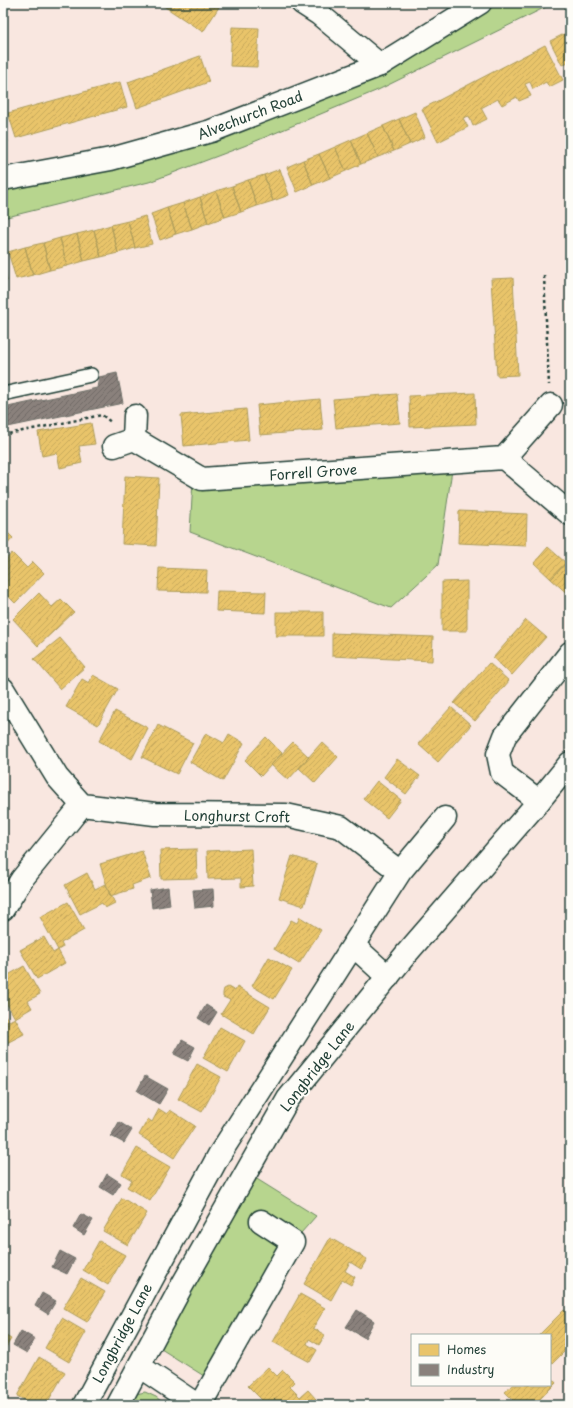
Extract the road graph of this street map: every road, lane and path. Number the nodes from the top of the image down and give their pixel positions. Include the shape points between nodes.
1 (302, 3) edge
2 (480, 3) edge
3 (380, 65) junction
4 (3, 179) edge
5 (544, 276) dead end
6 (91, 375) dead end
7 (3, 394) edge
8 (550, 405) joint
9 (135, 416) dead end
10 (3, 435) edge
11 (134, 438) junction
12 (114, 446) dead end
13 (504, 458) junction
14 (570, 514) edge
15 (570, 653) edge
16 (3, 689) edge
17 (570, 763) edge
18 (539, 801) junction
19 (82, 805) junction
20 (445, 818) dead end
21 (400, 872) junction
22 (3, 909) edge
23 (354, 946) junction
24 (388, 977) junction
25 (261, 1221) dead end
26 (139, 1366) junction
27 (84, 1405) edge
28 (118, 1405) edge
29 (197, 1405) edge
30 (200, 1405) edge

1 - 3 street
2 - 3 street, Alvechurch Road
3 - 4 street, Alvechurch Road via 211,131 111,159
5 - 8 path
6 - 7 lane
8 - 13 street
9 - 11 street
10 - 11 path via 102,415
11 - 12 street
11 - 13 street, Forrell Grove via 202,480
13 - 14 street
15 - 18 street via 505,736 498,754 502,773
16 - 19 street via 57,777
17 - 18 street, Longbridge Lane
18 - 24 street, Longbridge Lane
19 - 21 street, Longhurst Croft via 155,814 286,815 341,828
19 - 22 street via 22,879
20 - 21 street, Longbridge Lane
21 - 23 street, Longbridge Lane
23 - 24 street
23 - 27 street, Longbridge Lane via 219,1156
24 - 26 street, Longbridge Lane via 288,1099
25 - 30 street via 293,1242
26 - 28 street, Longbridge Lane
26 - 29 street

